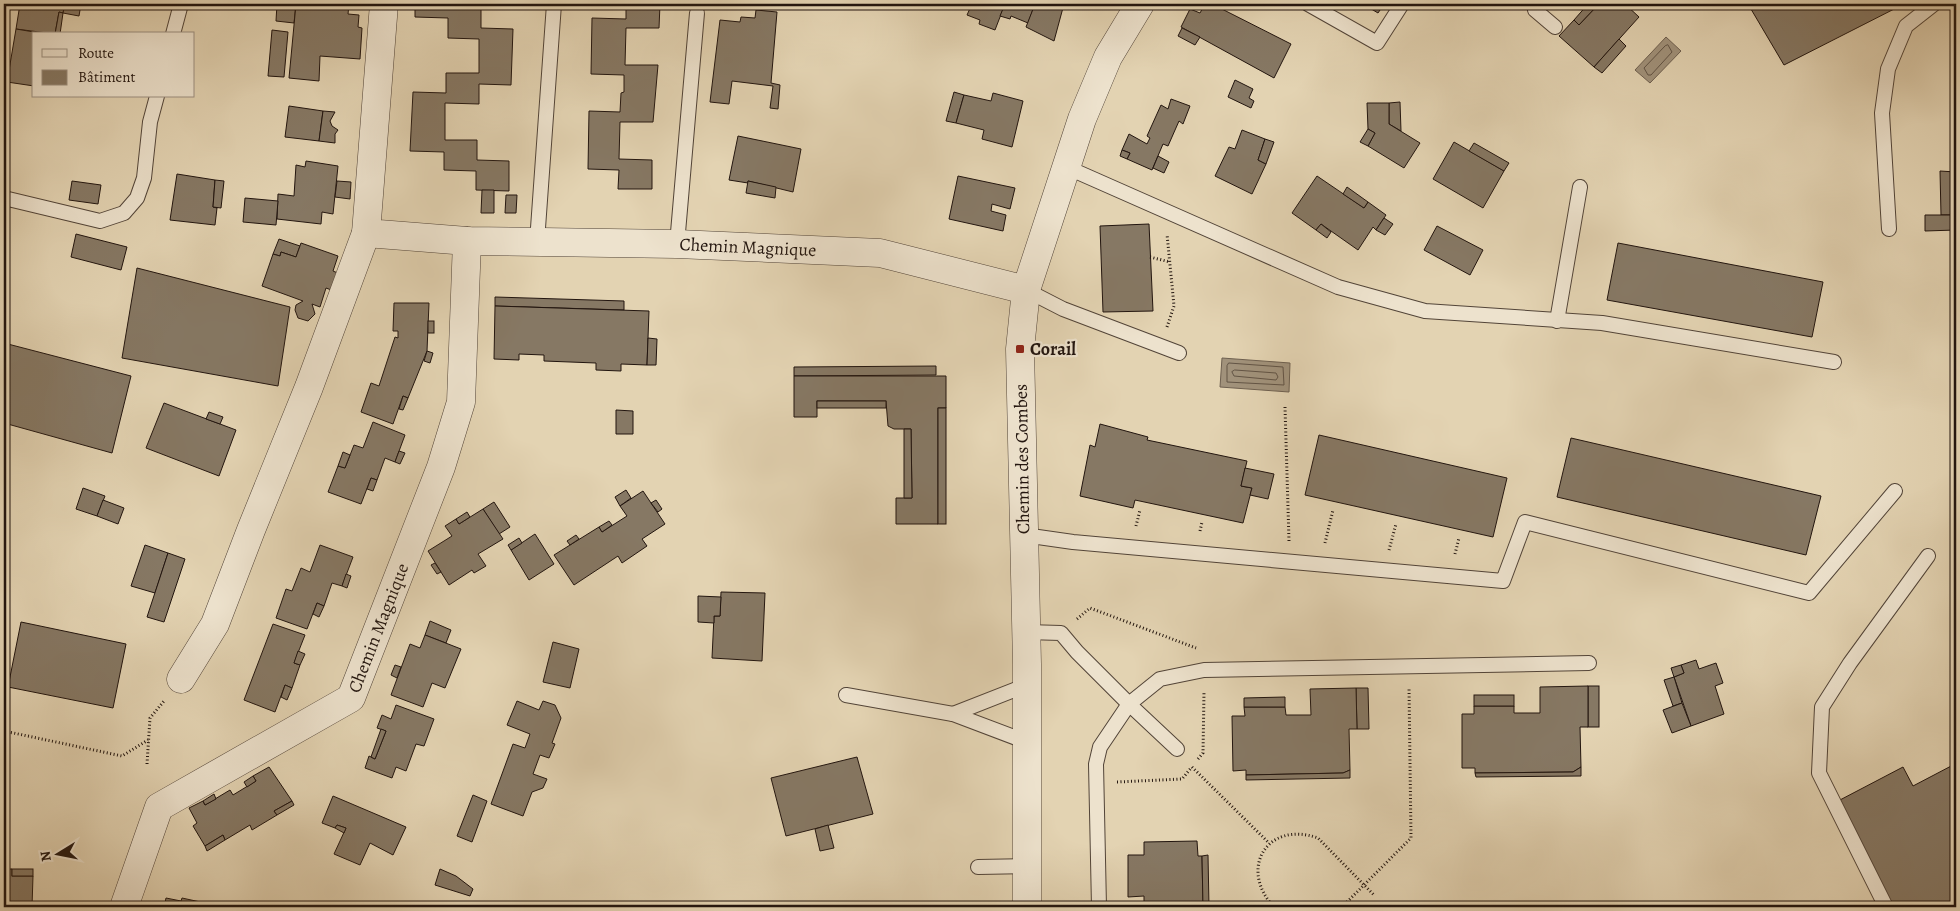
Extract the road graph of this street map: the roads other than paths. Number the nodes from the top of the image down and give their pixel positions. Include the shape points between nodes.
1 (181, 4) edge
2 (384, 4) edge
3 (554, 4) edge
4 (1140, 4) edge
5 (1308, 4) edge
6 (1402, 4) edge
7 (1534, 4) edge
8 (1934, 4) edge
9 (697, 13) dead end
10 (1555, 27) dead end
11 (174, 32) edge
12 (156, 98) edge
13 (1066, 167) junction
14 (1580, 187) dead end
15 (4, 198) edge
16 (1889, 229) dead end
17 (366, 233) junction
18 (467, 241) junction
19 (537, 242) junction
20 (677, 244) junction
21 (1026, 290) junction
22 (1557, 321) junction
23 (1179, 353) dead end
24 (1834, 362) dead end
25 (1895, 490) dead end
26 (1024, 536) junction
27 (1928, 556) dead end
28 (1026, 632) junction
29 (1589, 663) dead end
30 (181, 679) road end
31 (1027, 685) junction
32 (846, 695) dead end
33 (1129, 704) junction
34 (953, 714) junction
35 (1027, 742) junction
36 (1177, 749) dead end
37 (1027, 866) junction
38 (978, 867) dead end
39 (124, 907) edge
40 (1027, 907) edge
41 (1098, 907) edge
42 (1886, 907) edge

1 - 11 lane
2 - 17 street
3 - 19 lane
4 - 13 street, Chemin des Combes via 1108,57
5 - 6 lane via 1377,43
7 - 10 lane via 1535,10
8 - 16 lane via 1906,26 1888,69 1882,113
9 - 20 lane
12 - 15 lane via 150,122 144,178 136,198 124,213 100,221
13 - 21 street, Chemin des Combes
13 - 22 lane via 1338,288 1425,311
14 - 22 lane
17 - 18 street, Chemin Magnique
17 - 30 street via 215,624
18 - 19 street, Chemin Magnique
18 - 39 street, Chemin Magnique via 462,402 442,467 351,698 159,807
19 - 20 street, Chemin Magnique
20 - 21 street, Chemin Magnique via 880,252
21 - 23 lane via 1063,309
21 - 26 street, Chemin des Combes via 1020,349
22 - 24 lane via 1602,323
25 - 26 lane via 1809,593 1524,522 1503,581
26 - 28 street, Chemin des Combes
27 - 42 lane via 1822,707 1819,773
28 - 31 street, Chemin des Combes
28 - 33 lane via 1061,633
29 - 33 lane via 1189,671 1160,680
31 - 34 lane
31 - 35 street, Chemin des Combes
32 - 34 lane
33 - 36 lane
33 - 41 lane via 1100,747 1096,764
34 - 35 lane
35 - 37 street, Chemin des Combes
37 - 38 lane
37 - 40 street, Chemin des Combes

